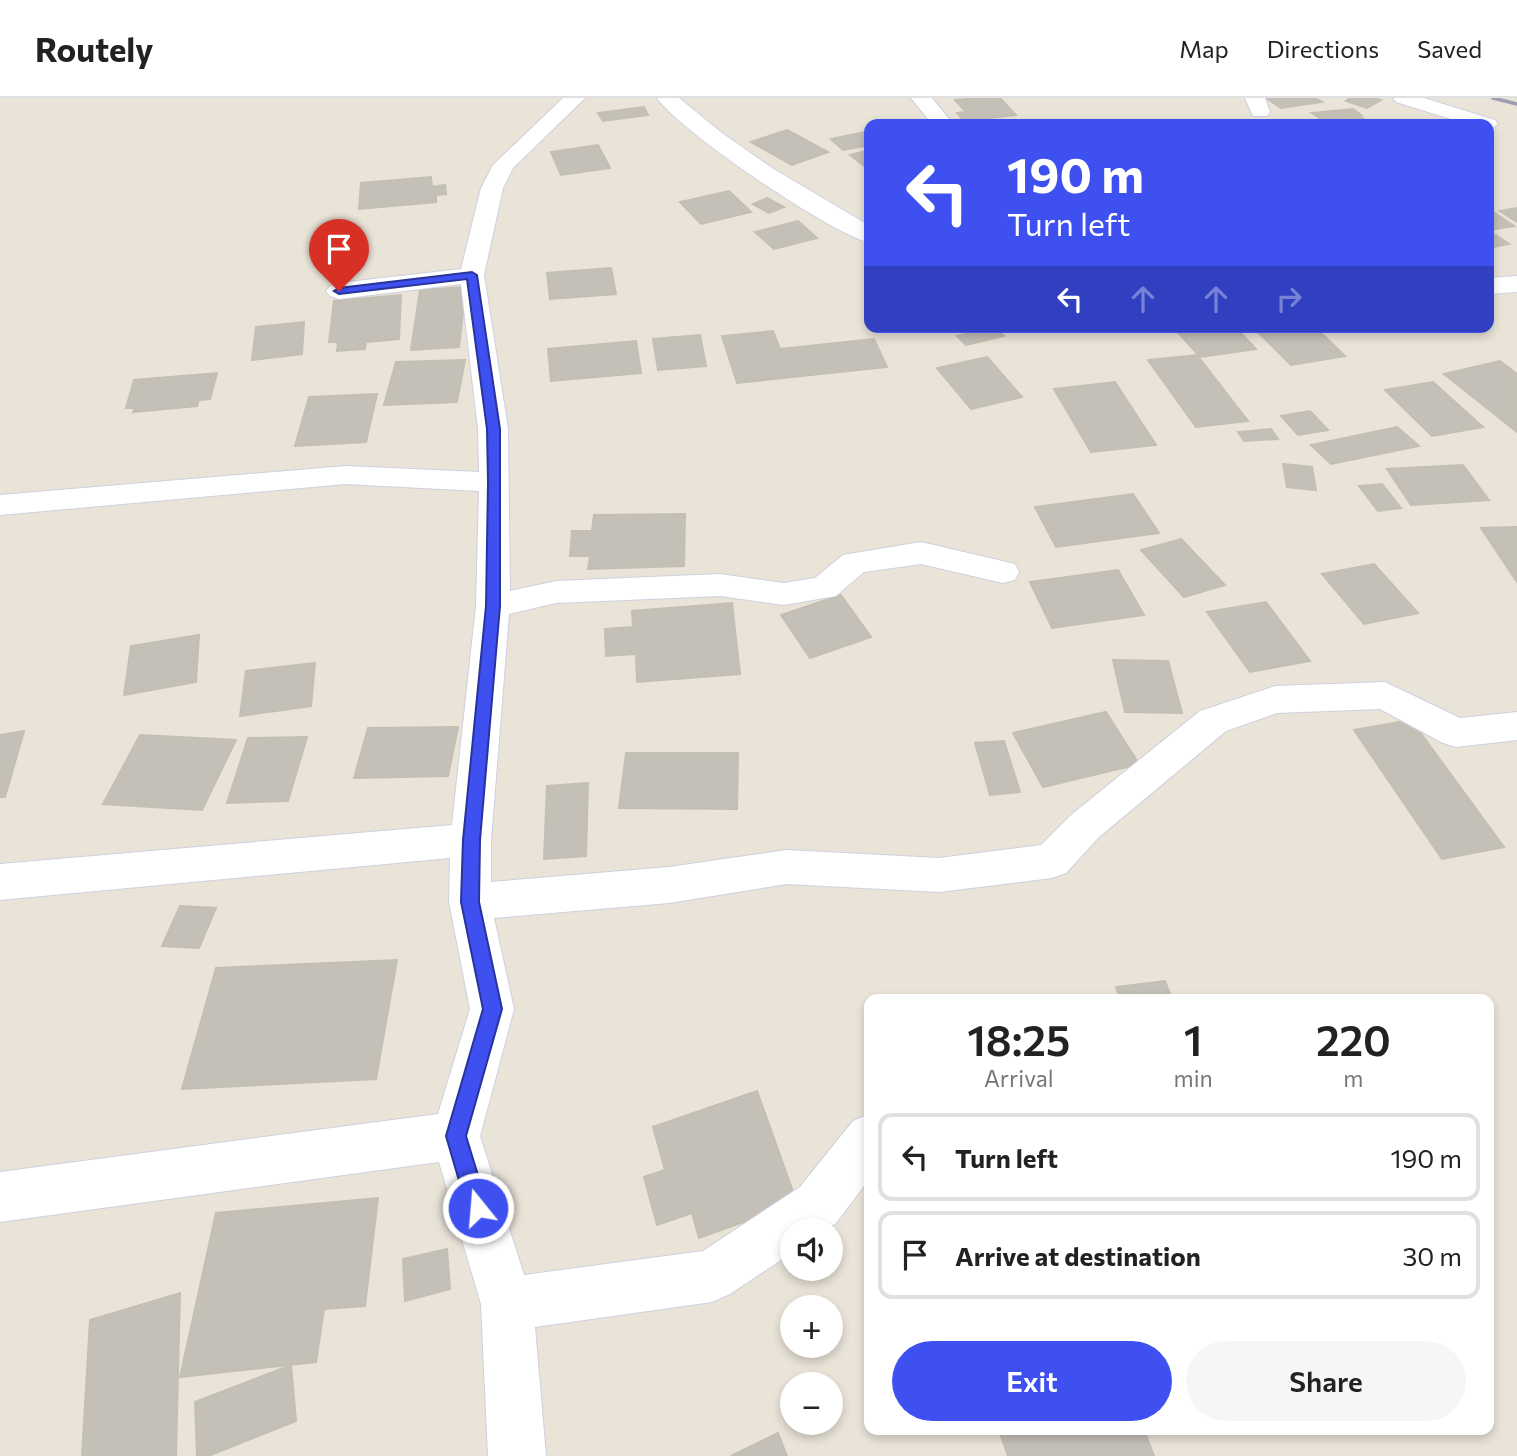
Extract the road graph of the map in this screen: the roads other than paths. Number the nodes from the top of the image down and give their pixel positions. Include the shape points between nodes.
1 (575, 98) edge
2 (667, 98) edge
3 (921, 98) edge
4 (1403, 98) edge
5 (1464, 117) junction
6 (939, 119) edge
7 (1455, 119) edge
8 (1471, 119) edge
9 (864, 233) edge
10 (472, 275) junction
11 (1517, 284) edge
12 (1494, 286) edge
13 (339, 291) dead end
14 (494, 482) junction
15 (0, 505) edge
16 (1003, 572) dead end
17 (493, 606) junction
18 (1517, 726) edge
19 (471, 840) junction
20 (0, 882) edge
21 (470, 902) junction
22 (456, 1136) junction
23 (864, 1146) edge
24 (0, 1197) edge
25 (507, 1304) junction
26 (517, 1456) edge

1 - 10 street via 504,165 492,188
2 - 9 street via 700,129 775,181
3 - 6 street
4 - 5 street
5 - 7 street
5 - 8 street
10 - 13 street
10 - 14 street via 494,429
11 - 12 street
14 - 15 street via 346,475
14 - 17 street
16 - 17 street via 921,554 855,563 824,588 784,594 720,584 556,592
17 - 19 street
18 - 21 street via 1456,733 1385,695 1275,701 1213,721 1085,825 1052,861 939,875 787,867 668,885
19 - 20 street
19 - 21 street
21 - 22 street via 492,1009
22 - 24 street
22 - 25 street
23 - 25 street via 818,1205 712,1276
25 - 26 street

